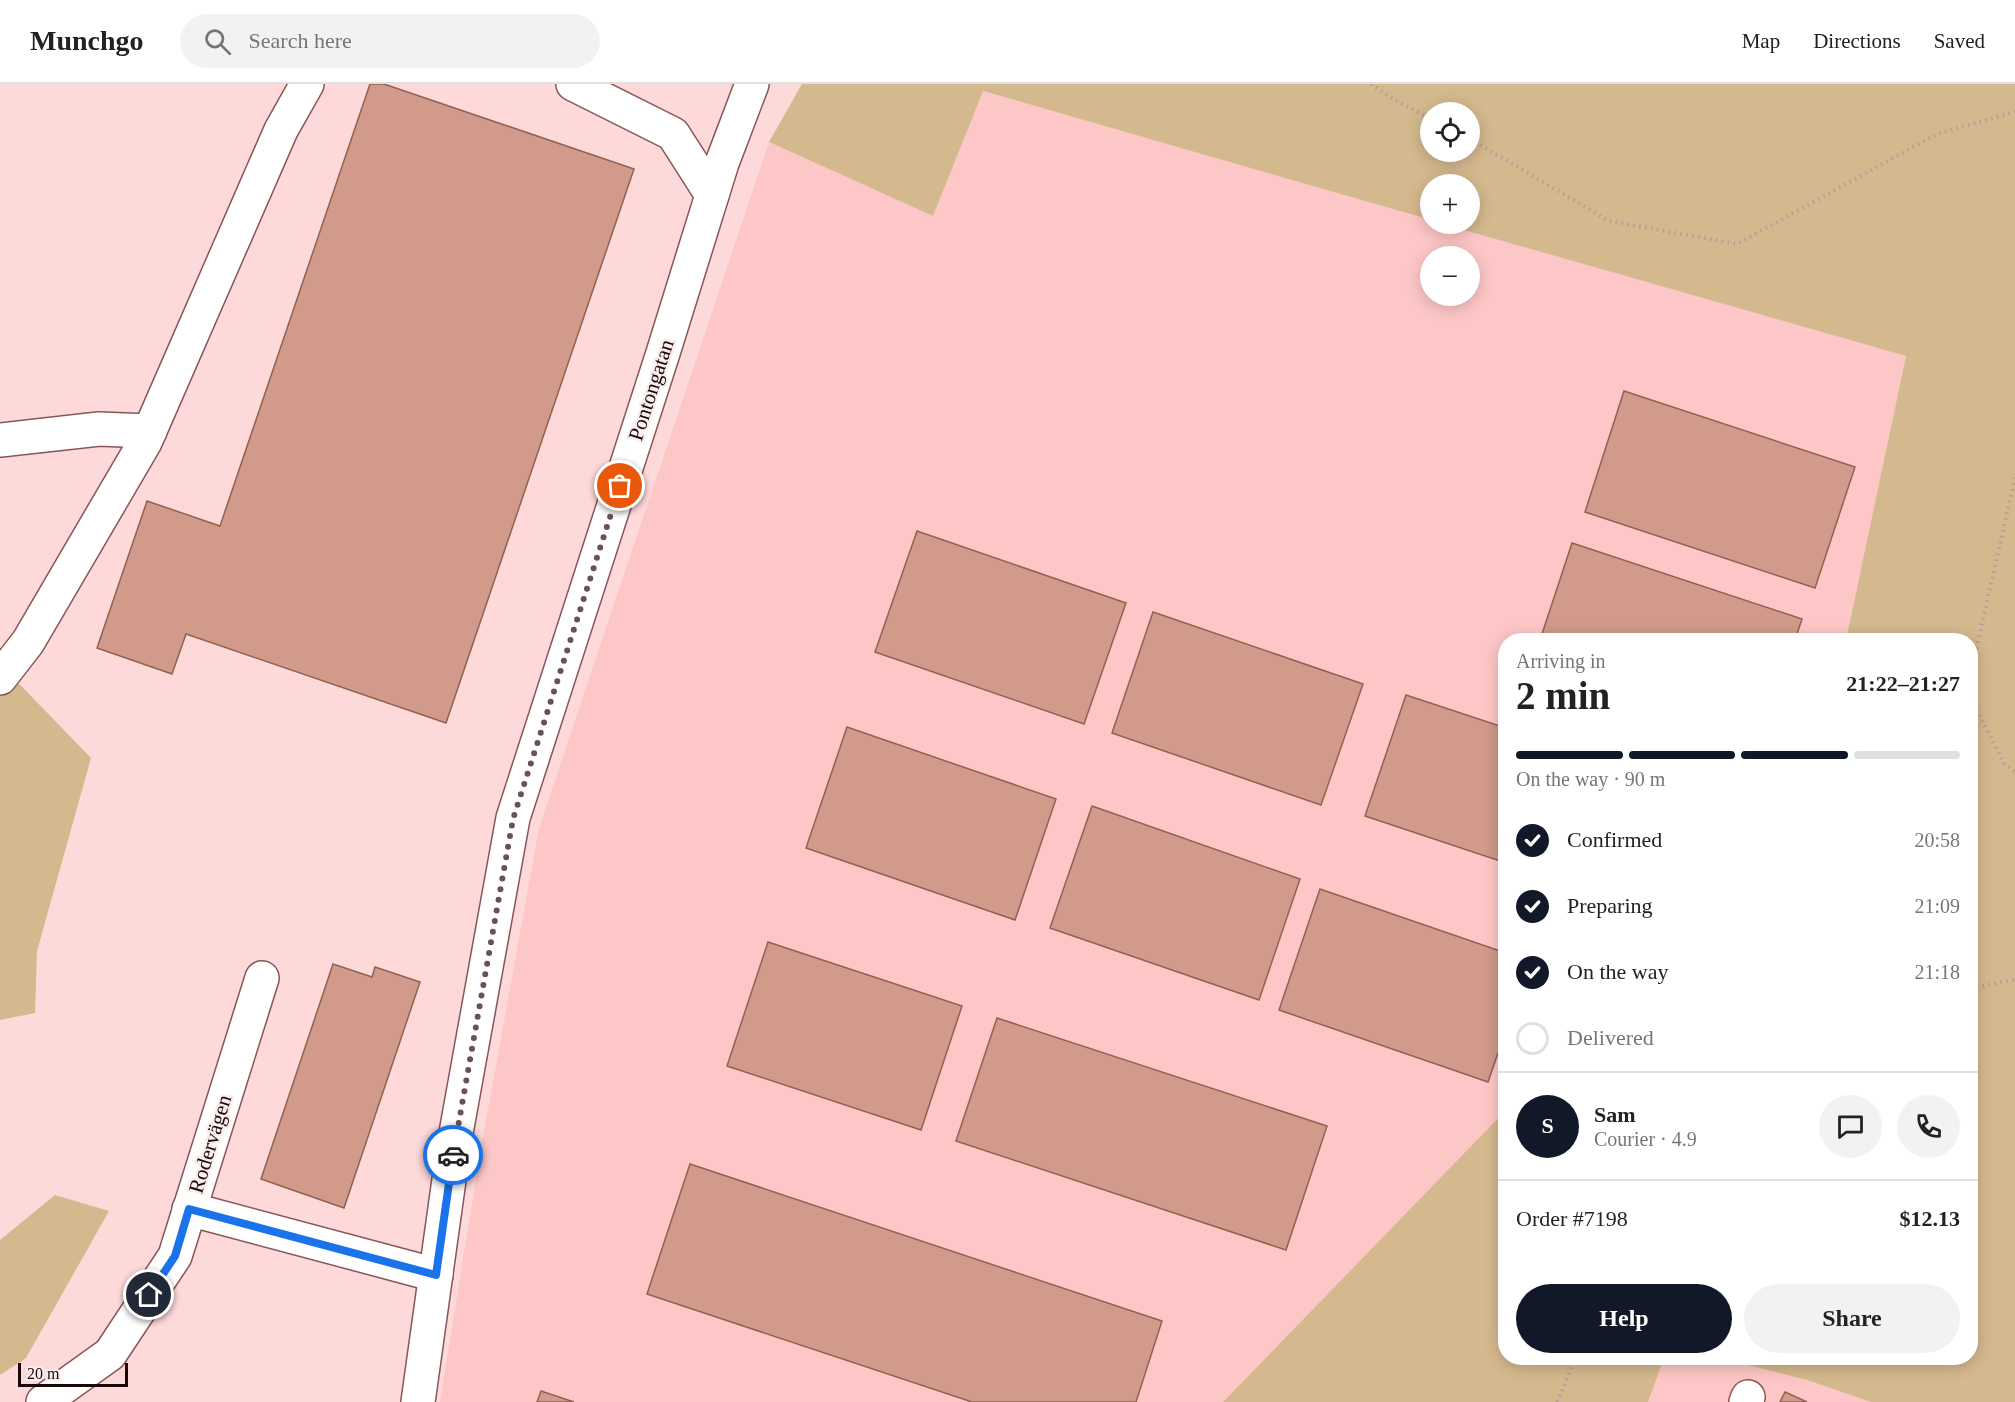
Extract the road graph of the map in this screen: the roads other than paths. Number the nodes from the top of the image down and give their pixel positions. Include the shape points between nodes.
1 (307, 84) edge
2 (573, 84) edge
3 (752, 84) edge
4 (712, 195) junction
5 (150, 431) junction
6 (0, 440) edge
7 (0, 678) edge
8 (262, 978) dead end
9 (189, 1209) junction
10 (436, 1275) junction
11 (43, 1402) edge
12 (418, 1402) edge

1 - 5 street via 281,130
2 - 4 street via 673,134
3 - 4 street, Pontongatan
4 - 10 street, Pontongatan via 513,819 454,1144
5 - 6 street via 99,429
5 - 7 street via 28,642
8 - 9 street, Rodervägen
9 - 10 street
9 - 11 street, Rodervägen via 175,1256 110,1354
10 - 12 street, Pontongatan

